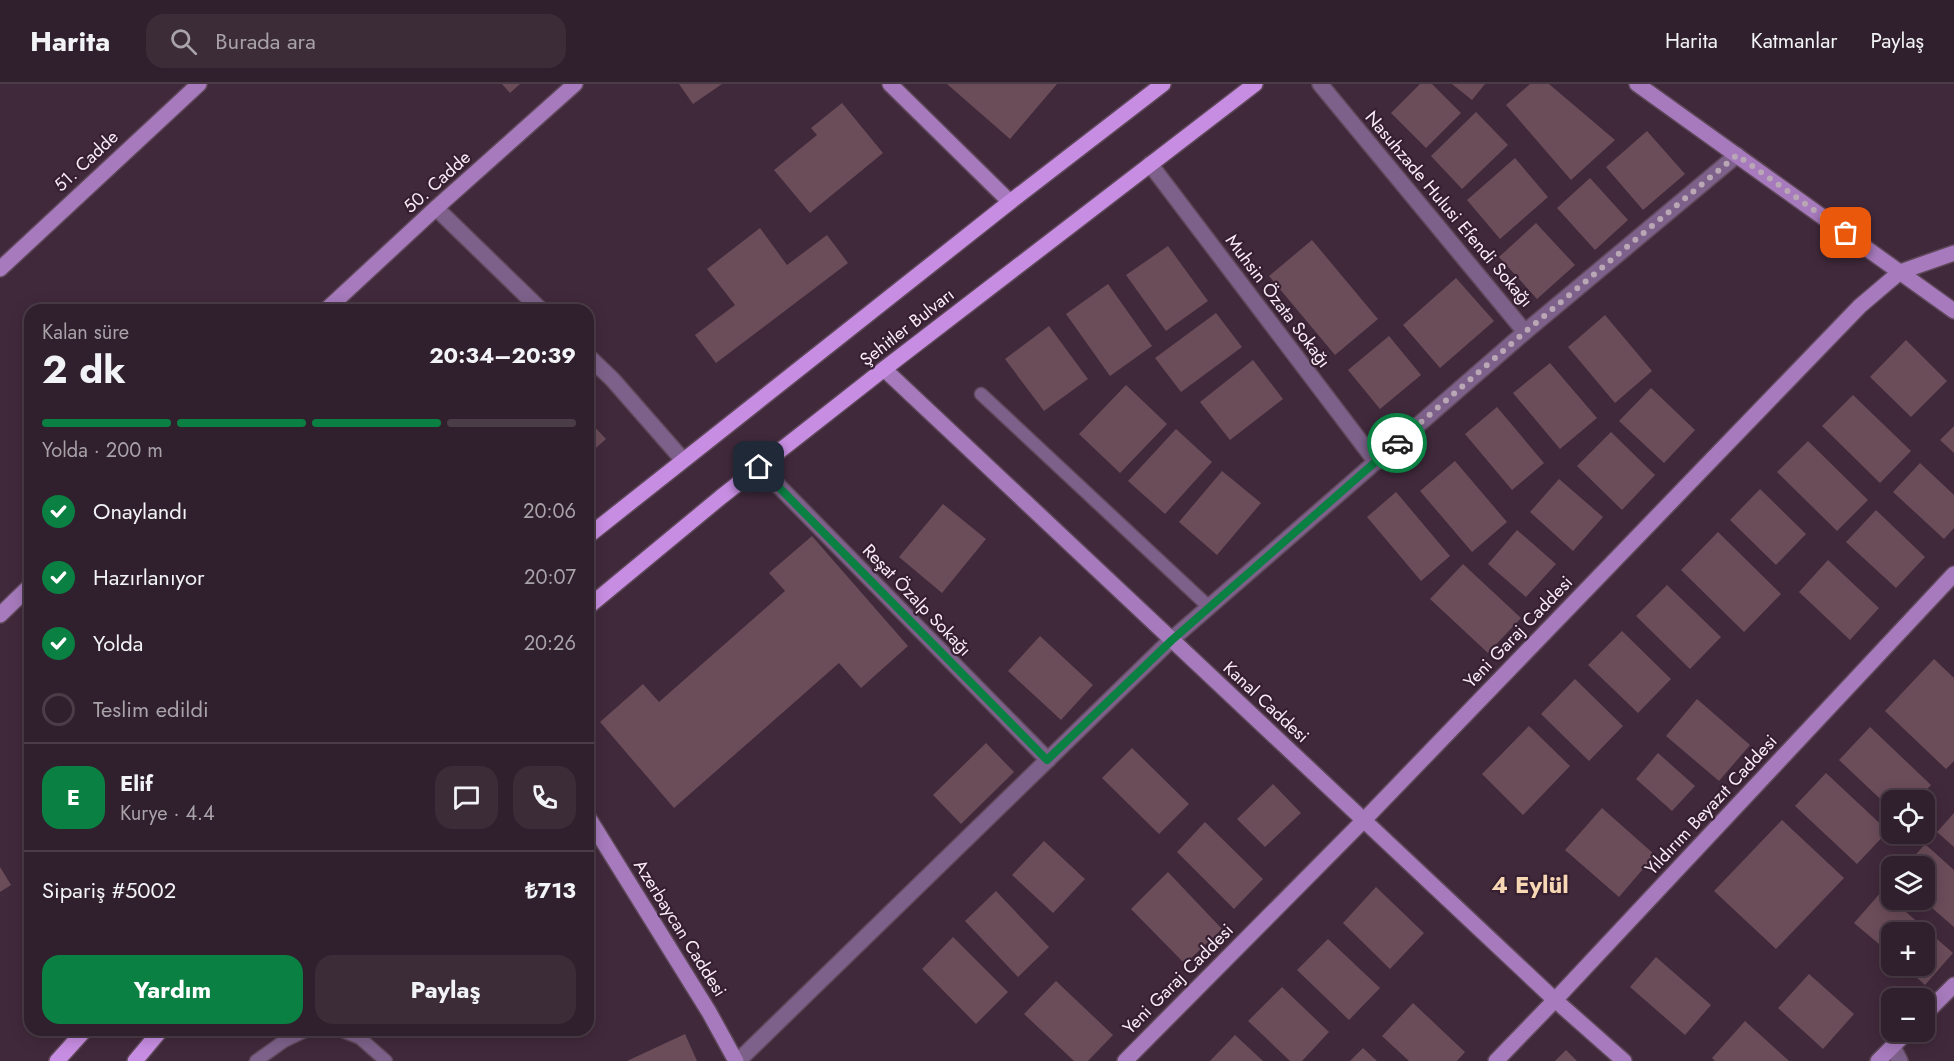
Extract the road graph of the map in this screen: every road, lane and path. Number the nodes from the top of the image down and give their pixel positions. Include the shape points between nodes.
1 (199, 84) edge
2 (575, 84) edge
3 (890, 84) edge
4 (1163, 84) edge
5 (1256, 84) edge
6 (1320, 84) edge
7 (1637, 84) edge
8 (1737, 155) junction
9 (1150, 164) junction
10 (1010, 202) junction
11 (436, 208) junction
12 (1954, 253) edge
13 (0, 268) edge
14 (1900, 272) junction
15 (332, 304) edge
16 (535, 304) edge
17 (1954, 311) edge
18 (1525, 332) junction
19 (594, 362) edge
20 (884, 369) junction
21 (981, 394) dead end
22 (683, 460) junction
23 (1376, 462) junction
24 (759, 467) junction
25 (594, 531) edge
26 (1954, 574) edge
27 (24, 592) edge
28 (594, 602) edge
29 (1209, 607) junction
30 (0, 615) edge
31 (1172, 640) junction
32 (1047, 760) junction
33 (1364, 820) junction
34 (594, 827) edge
35 (1954, 985) edge
36 (1555, 1000) junction
37 (1935, 1004) edge
38 (80, 1036) edge
39 (156, 1036) edge
40 (294, 1036) edge
41 (355, 1036) edge
42 (1898, 1042) edge
43 (1893, 1047) junction
44 (57, 1061) edge
45 (135, 1061) edge
46 (256, 1061) edge
47 (386, 1061) edge
48 (737, 1061) edge
49 (1125, 1061) edge
50 (1496, 1061) edge
51 (1624, 1061) edge
52 (1878, 1061) edge
53 (1900, 1061) edge

1 - 13 street, 51. Cadde
2 - 11 street, 50. Cadde
3 - 10 street
4 - 10 main road, Şehitler Bulvarı
5 - 9 main road, Şehitler Bulvarı
6 - 18 street, Nasuhzade Hulusi Efendi Sokağı
7 - 8 street
8 - 14 street
8 - 18 street
9 - 20 main road, Şehitler Bulvarı
9 - 23 street, Muhsin Özata Sokağı
10 - 22 main road, Şehitler Bulvarı
11 - 15 street, 50. Cadde
11 - 16 street
12 - 14 street, Yeni Garaj Caddesi
14 - 17 street
14 - 33 street, Yeni Garaj Caddesi via 1860,306
18 - 23 street
19 - 22 street
20 - 24 main road, Şehitler Bulvarı
20 - 31 street, Kanal Caddesi
21 - 29 lane
22 - 25 main road, Şehitler Bulvarı
23 - 29 street
24 - 28 main road, Şehitler Bulvarı
24 - 32 street, Reşat Özalp Sokağı
26 - 36 street, Yıldırım Beyazıt Caddesi
27 - 30 street
29 - 31 street
31 - 32 street
31 - 33 street, Kanal Caddesi
32 - 48 street
33 - 36 street, Kanal Caddesi
33 - 49 street, Yeni Garaj Caddesi
34 - 48 street, Azerbaycan Caddesi
35 - 37 street
36 - 50 street, Yıldırım Beyazıt Caddesi
36 - 51 street, Kanal Caddesi
38 - 44 main road
39 - 45 main road
40 - 46 lane
41 - 47 lane
42 - 43 street
43 - 52 street
43 - 53 street

